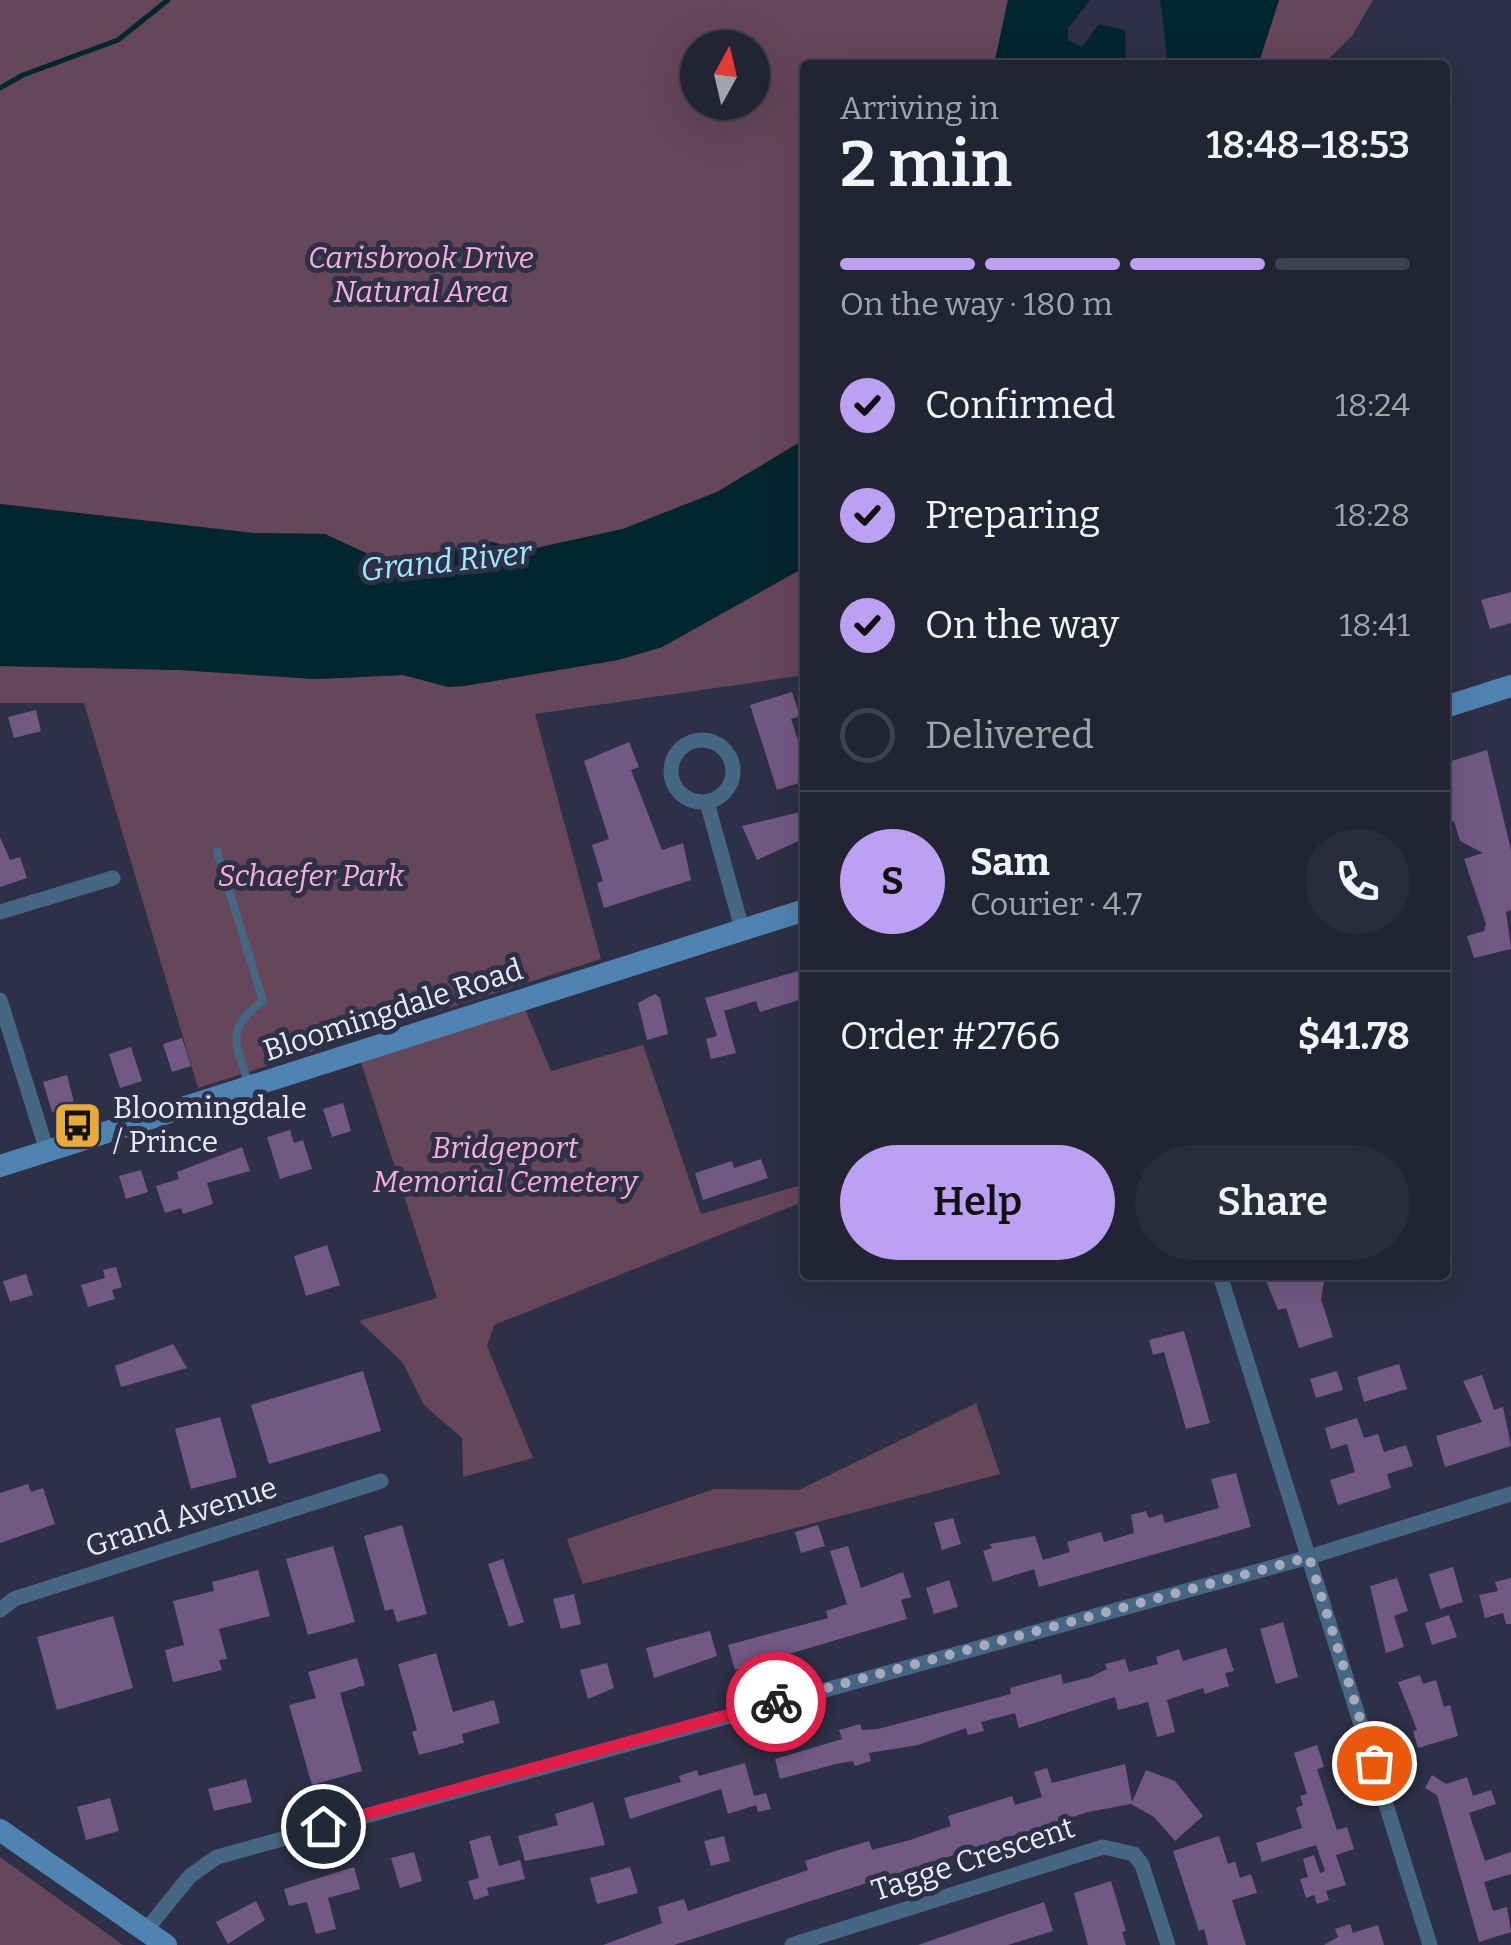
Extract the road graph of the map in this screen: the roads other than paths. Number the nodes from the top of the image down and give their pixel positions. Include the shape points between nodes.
1 (1511, 686) edge
2 (1450, 705) edge
3 (707, 802) junction
4 (217, 852) dead end
5 (112, 878) dead end
6 (0, 912) edge
7 (800, 912) edge
8 (742, 930) junction
9 (0, 1000) edge
10 (250, 1088) junction
11 (47, 1152) junction
12 (0, 1166) edge
13 (1222, 1280) edge
14 (382, 1481) dead end
15 (1511, 1494) edge
16 (1309, 1557) junction
17 (0, 1610) edge
18 (0, 1830) edge
19 (146, 1930) junction
20 (166, 1945) edge
21 (792, 1945) edge
22 (1168, 1945) edge
23 (1430, 1945) edge

1 - 2 main road
3 - 3 street via 726,792 734,773 726,751 704,740 680,749 671,772 682,796
3 - 8 street
4 - 10 lane via 263,1002 241,1017 234,1034
5 - 6 street
7 - 8 main road, Bloomingdale Road
8 - 10 main road, Bloomingdale Road
9 - 11 street
10 - 11 main road, Bloomingdale Road
11 - 12 main road, Bloomingdale Road
13 - 16 street
14 - 17 street, Grand Avenue via 14,1599
15 - 16 street
16 - 19 street via 217,1858 190,1876
16 - 23 street
18 - 19 main road
19 - 20 main road
21 - 22 street, Tagge Crescent via 1102,1847 1134,1854 1142,1865

